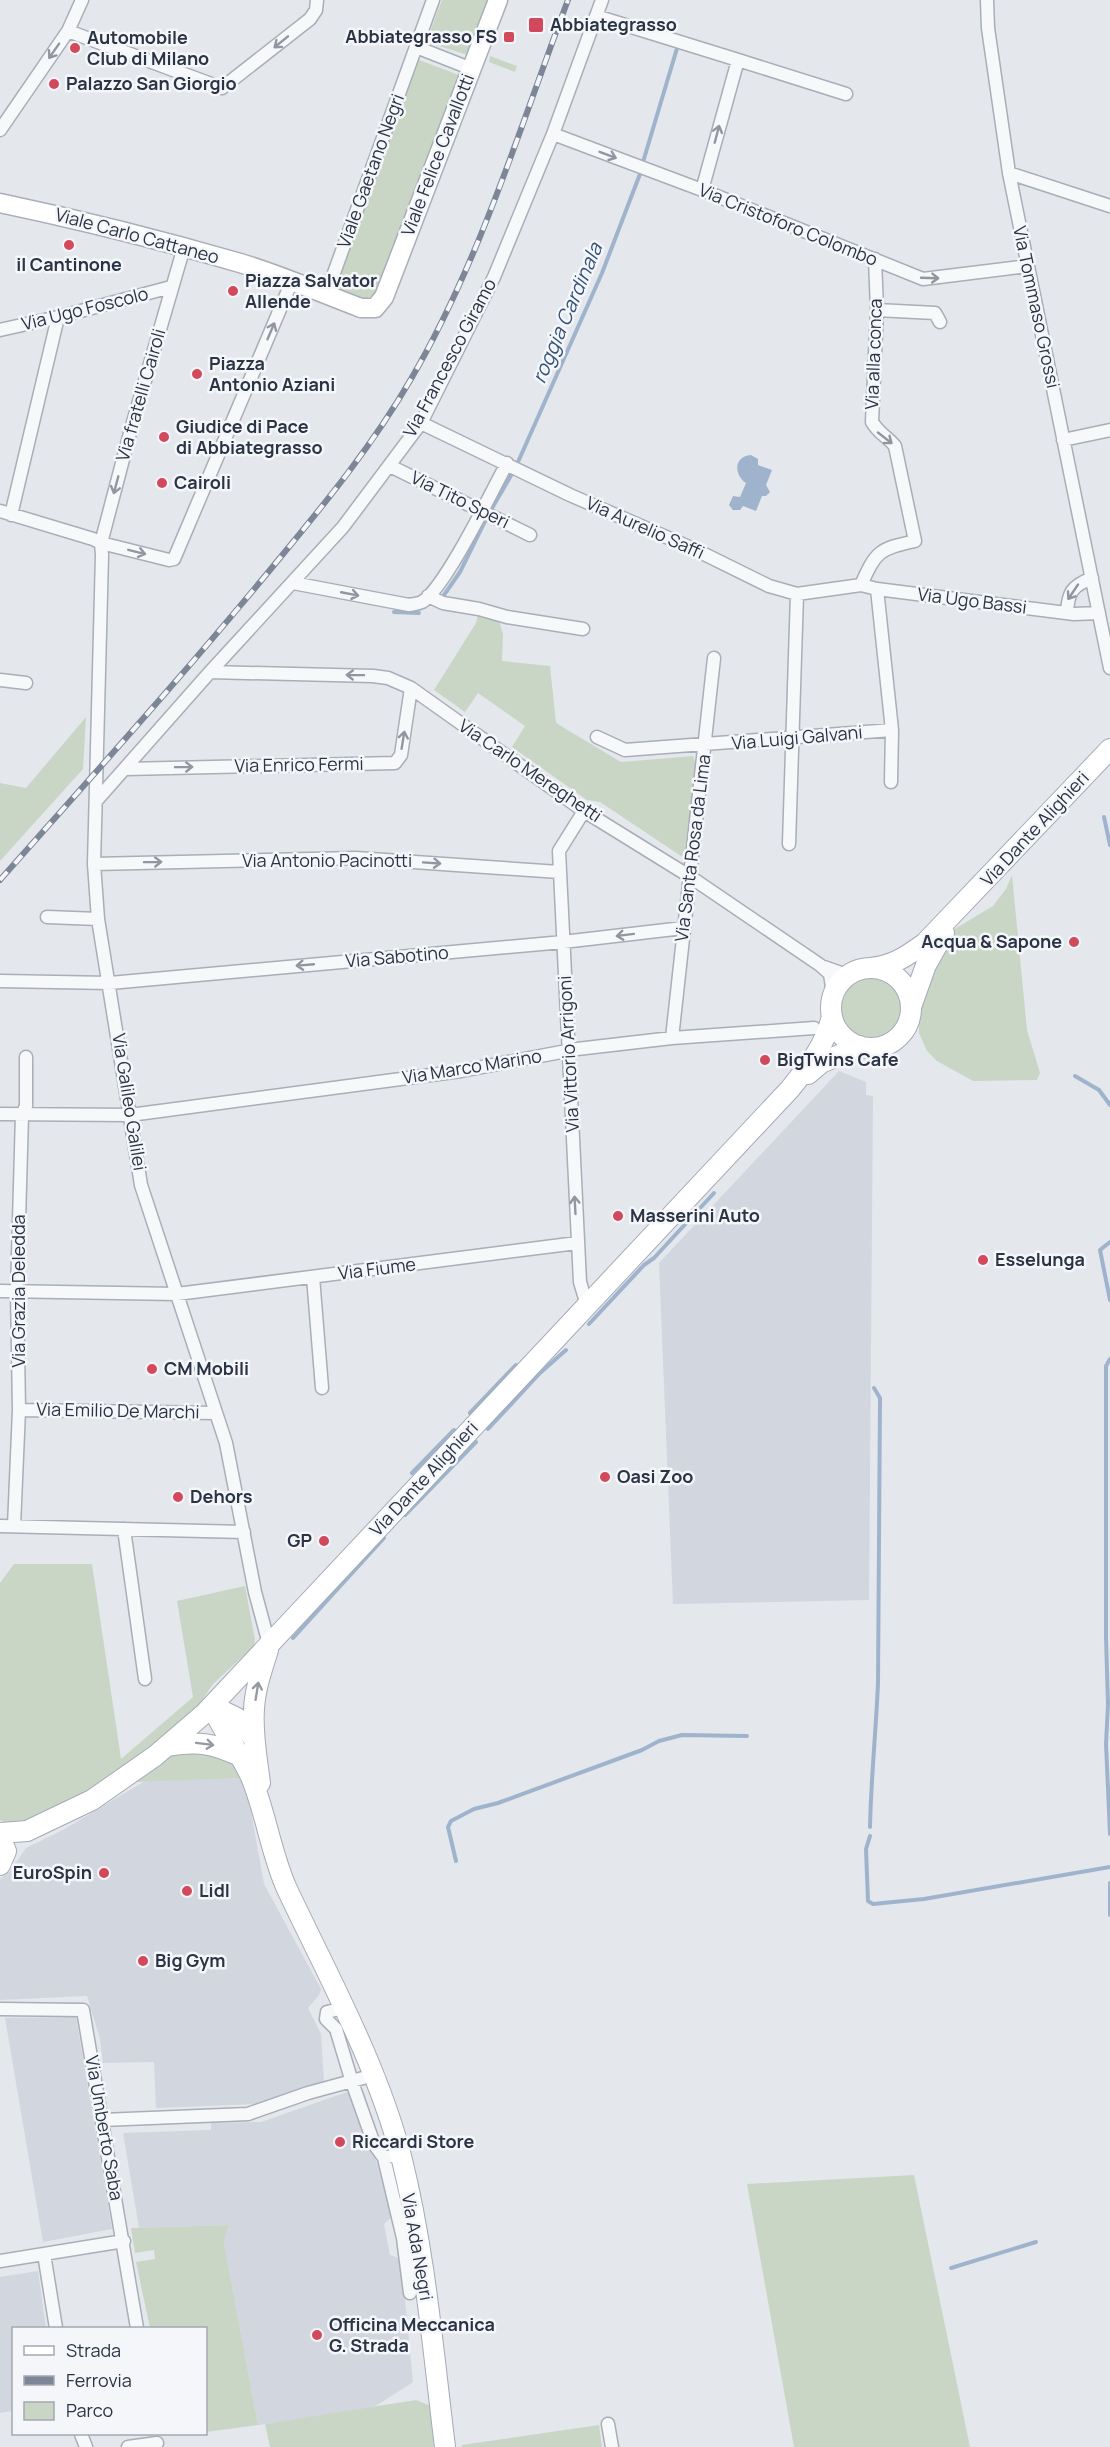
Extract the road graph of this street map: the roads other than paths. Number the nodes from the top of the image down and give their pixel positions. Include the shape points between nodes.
1 (82, 0) edge
2 (317, 0) edge
3 (433, 0) edge
4 (498, 0) edge
5 (602, 0) edge
6 (987, 0) edge
7 (596, 16) junction
8 (68, 31) junction
9 (416, 47) junction
10 (738, 60) junction
11 (472, 69) junction
12 (846, 94) dead end
13 (0, 130) edge
14 (554, 134) junction
15 (1009, 173) junction
16 (702, 190) junction
17 (0, 203) edge
18 (1110, 206) edge
19 (184, 247) junction
20 (875, 259) junction
21 (1028, 266) junction
22 (292, 281) junction
23 (171, 287) junction
24 (326, 295) junction
25 (375, 309) joint
26 (877, 310) junction
27 (58, 317) junction
28 (940, 322) dead end
29 (0, 330) edge
30 (421, 423) junction
31 (1110, 430) edge
32 (1063, 441) junction
33 (507, 464) junction
34 (390, 466) junction
35 (482, 510) junction
36 (6, 513) edge
37 (530, 535) dead end
38 (100, 543) junction
39 (1092, 578) junction
40 (292, 583) junction
41 (861, 585) junction
42 (877, 589) junction
43 (797, 594) junction
44 (429, 596) junction
45 (1066, 613) junction
46 (1099, 613) junction
47 (582, 628) dead end
48 (714, 658) dead end
49 (1110, 668) edge
50 (210, 672) junction
51 (0, 680) edge
52 (26, 683) dead end
53 (411, 688) junction
54 (892, 730) junction
55 (597, 737) dead end
56 (794, 739) junction
57 (705, 745) junction
58 (1110, 749) edge
59 (126, 768) junction
60 (891, 782) dead end
61 (96, 801) junction
62 (584, 811) junction
63 (789, 844) dead end
64 (94, 864) junction
65 (559, 872) junction
66 (689, 876) junction
67 (959, 909) junction
68 (47, 917) dead end
69 (98, 919) junction
70 (683, 928) junction
71 (563, 942) junction
72 (820, 965) junction
73 (861, 970) junction
74 (0, 981) edge
75 (110, 983) junction
76 (833, 994) junction
77 (911, 1007) junction
78 (832, 1016) junction
79 (814, 1029) dead end
80 (672, 1038) junction
81 (860, 1046) junction
82 (568, 1051) junction
83 (26, 1057) dead end
84 (790, 1089) junction
85 (0, 1114) edge
86 (22, 1115) junction
87 (130, 1115) junction
88 (577, 1243) junction
89 (314, 1277) junction
90 (0, 1291) edge
91 (16, 1291) junction
92 (177, 1294) junction
93 (587, 1305) junction
94 (322, 1388) dead end
95 (20, 1410) junction
96 (216, 1413) junction
97 (0, 1526) edge
98 (14, 1526) junction
99 (123, 1529) junction
100 (244, 1532) junction
101 (269, 1644) junction
102 (145, 1679) dead end
103 (212, 1706) junction
104 (254, 1739) junction
105 (168, 1746) junction
106 (240, 1756) junction
107 (265, 1817) junction
108 (1, 1847) edge
109 (344, 2008) junction
110 (0, 2009) edge
111 (374, 2075) junction
112 (351, 2082) junction
113 (102, 2120) junction
114 (392, 2156) junction
115 (124, 2241) junction
116 (45, 2254) junction
117 (0, 2261) edge
118 (410, 2293) dead end
119 (56, 2327) edge
120 (137, 2327) edge
121 (608, 2424) dead end
122 (157, 2441) edge
123 (128, 2447) edge
124 (445, 2447) edge
125 (612, 2447) edge

1 - 8 street
2 -> 8 street via 310,19 222,88
3 - 9 street, Viale Gaetano Negri
4 - 11 street, Viale Felice Cavallotti
5 - 7 street, Via Francesco Giramo
6 - 15 street, Via Tommaso Grossi
7 - 10 street
7 - 14 street, Via Francesco Giramo
8 -> 13 street
9 - 11 street
9 - 24 street, Viale Gaetano Negri
10 - 12 street
16 -> 10 street
11 - 25 street, Viale Felice Cavallotti via 384,297
14 -> 16 street, Via Cristoforo Colombo
14 - 30 street, Via Francesco Giramo via 494,277
15 - 18 street
15 - 21 street, Via Tommaso Grossi
16 - 20 street, Via Cristoforo Colombo
17 - 19 street, Viale Carlo Cattaneo
19 - 22 street, Viale Carlo Cattaneo
19 - 23 street, Via fratelli Cairoli
20 -> 21 street, Via Cristoforo Colombo via 923,279
20 - 26 street, Via alla conca
21 - 32 street, Via Tommaso Grossi
22 - 24 street, Viale Carlo Cattaneo
38 -> 22 street via 174,559
23 - 27 street, Via Ugo Foscolo
23 -> 38 street, Via fratelli Cairoli
24 - 25 street, Viale Carlo Cattaneo
26 - 28 street via 935,313
26 -> 41 street, Via alla conca via 872,422 878,433 895,446 915,541 879,551
27 - 29 street, Via Ugo Foscolo
27 - 36 street
30 - 33 street, Via Aurelio Saffi
30 - 34 street, Via Francesco Giramo
31 - 32 street
32 - 39 street, Via Tommaso Grossi
33 - 35 street
33 - 43 street, Via Aurelio Saffi via 769,586
34 - 35 street, Via Tito Speri
34 - 40 street, Via Francesco Giramo via 343,527
35 - 37 street, Via Tito Speri
35 - 44 street
36 - 38 street
38 - 61 street, Via Galileo Galilei
39 -> 45 street via 1077,584
39 - 46 street, Via Tommaso Grossi
40 -> 44 street via 409,605 421,603
40 - 50 street, Via Francesco Giramo
41 - 42 street, Via Aurelio Saffi
41 - 43 street, Via Aurelio Saffi
42 - 45 street, Via Ugo Bassi
42 - 54 street
43 - 56 street
44 - 47 street via 443,603 507,617
45 - 46 street, Via Ugo Bassi
46 - 49 street, Via Tommaso Grossi
48 - 57 street, Via Santa Rosa da Lima
53 -> 50 street, Via Carlo Mereghetti via 373,676
50 - 59 street, Via Francesco Giramo
51 - 52 street
59 -> 53 street, Via Enrico Fermi via 395,763 401,755
53 - 62 street, Via Carlo Mereghetti
54 - 56 street, Via Luigi Galvani
54 - 60 street
55 - 57 street, Via Luigi Galvani via 625,750
56 - 57 street, Via Luigi Galvani
56 - 63 street
57 - 66 street, Via Santa Rosa da Lima
58 - 67 main road, Via Dante Alighieri
59 - 61 street, Via Francesco Giramo
61 - 64 street, Via Galileo Galilei
62 - 65 street, Via Vittorio Arrigoni via 558,851
62 - 66 street, Via Carlo Mereghetti
64 -> 65 street, Via Antonio Pacinotti via 356,858
64 - 69 street, Via Galileo Galilei
65 - 71 street, Via Vittorio Arrigoni
66 - 70 street, Via Santa Rosa da Lima
66 - 72 street, Via Carlo Mereghetti
67 - 73 main road, Via Dante Alighieri via 902,960
67 - 77 main road, Via Dante Alighieri via 926,965
68 - 69 street
69 - 75 street, Via Galileo Galilei
70 -> 71 street, Via Sabotino
70 - 80 street, Via Santa Rosa da Lima
71 -> 75 street, Via Sabotino
71 - 82 street, Via Vittorio Arrigoni
72 - 73 street, Via Carlo Mereghetti via 840,973
72 - 76 street, Via Carlo Mereghetti via 830,974
73 - 76 main road via 844,978
73 - 77 main road via 880,969 899,979 910,997
74 - 75 street, Via Sabotino
75 - 87 street, Via Galileo Galilei
76 - 78 main road
77 - 81 main road, Via Dante Alighieri via 906,1029 898,1037 879,1047
78 - 81 main road via 847,1040
78 - 84 main road via 816,1056
79 - 80 street, Via Marco Marino
80 - 82 street, Via Marco Marino
81 - 84 main road, Via Dante Alighieri via 821,1063
82 - 87 street, Via Marco Marino via 461,1071
88 -> 82 street, Via Vittorio Arrigoni
83 - 86 street, Via Grazia Deledda via 26,1106
84 - 93 main road, Via Dante Alighieri
85 - 86 street, Via Marco Marino
86 - 87 street, Via Marco Marino
86 - 91 street, Via Grazia Deledda
87 - 92 street, Via Galileo Galilei via 141,1185
88 - 89 street, Via Fiume
88 - 93 street, Via Vittorio Arrigoni via 580,1282
89 - 92 street, Via Fiume
89 - 94 street
90 - 91 street, Via Fiume
91 - 92 street, Via Fiume
91 - 95 street, Via Grazia Deledda
92 - 96 street, Via Galileo Galilei
93 - 101 main road, Via Dante Alighieri
95 - 96 street, Via Emilio De Marchi
95 - 98 street, Via Grazia Deledda
96 - 100 street, Via Galileo Galilei
97 - 98 street
98 - 99 street
99 - 100 street
99 - 102 street
100 - 101 street, Via Galileo Galilei
101 - 103 main road, Via Dante Alighieri
104 -> 101 main road, Via Ada Negri via 258,1682
103 - 104 main road via 237,1718
103 - 105 main road, Via Dante Alighieri
103 - 106 main road, Via Ada Negri
104 - 107 main road, Via Ada Negri
105 -> 106 main road via 214,1744
105 - 108 main road, Via Dante Alighieri via 92,1800
106 - 107 main road, Via Ada Negri
107 - 109 main road, Via Ada Negri via 286,1886
109 - 111 main road, Via Ada Negri
109 - 112 street, Via Ada Negri via 327,2013 326,2019 336,2030
110 - 113 street, Via Umberto Saba via 83,2010
111 - 112 street
111 - 114 main road, Via Ada Negri
112 - 113 street via 248,2114
112 - 114 street, Via Ada Negri via 374,2144
113 - 115 street, Via Umberto Saba
114 - 118 street
114 - 124 main road, Via Ada Negri via 423,2271
115 - 116 street
115 - 120 street, Via Umberto Saba
116 - 117 street
116 - 119 street
121 - 125 street
122 - 123 street

